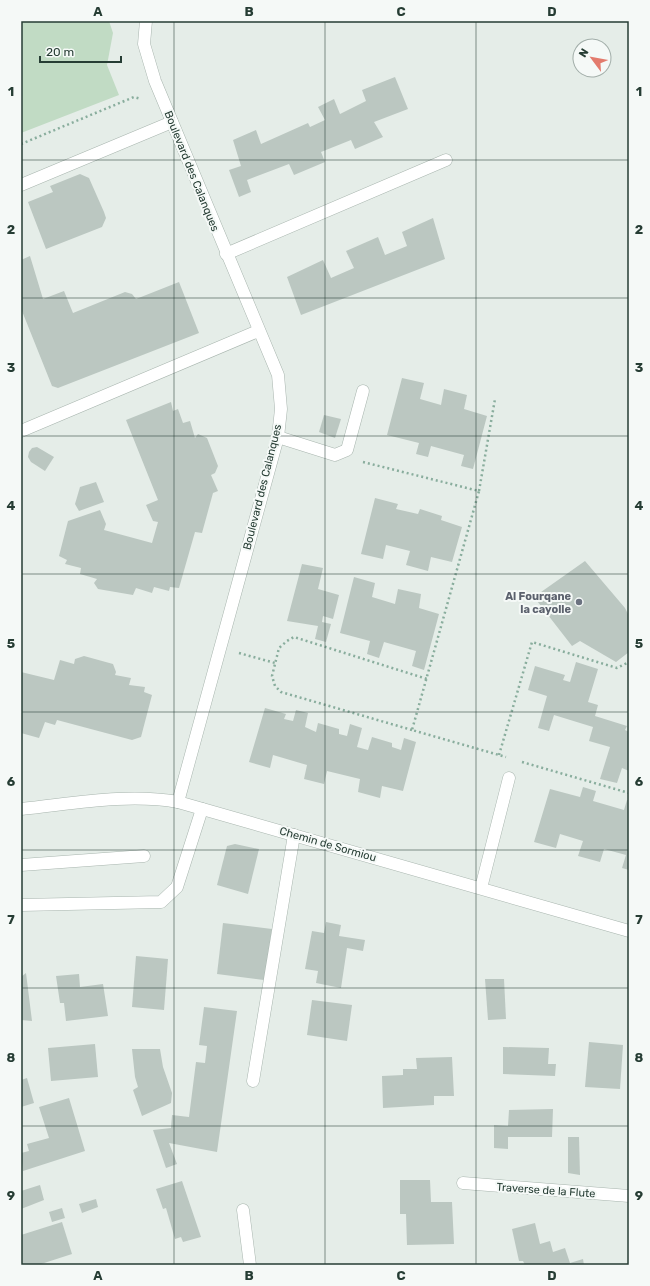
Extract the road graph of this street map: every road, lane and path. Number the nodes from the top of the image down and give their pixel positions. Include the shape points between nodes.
1 (146, 21) edge
2 (145, 101) dead end
3 (172, 122) junction
4 (21, 144) edge
5 (446, 160) dead end
6 (21, 185) edge
7 (226, 254) junction
8 (258, 331) junction
9 (363, 391) dead end
10 (496, 399) dead end
11 (21, 431) edge
12 (278, 437) junction
13 (335, 455) junction
14 (479, 491) junction
15 (219, 647) junction
16 (629, 662) edge
17 (275, 663) junction
18 (427, 679) junction
19 (412, 730) junction
20 (499, 756) junction
21 (510, 758) dead end
22 (515, 760) dead end
23 (510, 778) dead end
24 (629, 793) edge
25 (178, 802) junction
26 (21, 809) edge
27 (202, 809) junction
28 (294, 835) junction
29 (144, 856) dead end
30 (21, 865) edge
31 (481, 888) junction
32 (21, 905) edge
33 (629, 931) edge
34 (253, 1081) dead end
35 (463, 1183) dead end
36 (629, 1196) edge
37 (243, 1210) dead end
38 (250, 1265) edge

1 - 3 street, Boulevard des Calanques via 144,44
2 - 4 path via 134,97
3 - 6 street
3 - 7 street, Boulevard des Calanques
5 - 7 street
7 - 8 street, Boulevard des Calanques
8 - 11 street
8 - 12 street, Boulevard des Calanques via 278,375 281,409
9 - 13 street via 347,450
10 - 14 path
12 - 13 street
12 - 15 street, Boulevard des Calanques
13 - 14 path
14 - 18 path
15 - 17 path
15 - 25 street, Boulevard des Calanques
16 - 20 path via 617,668 532,642
17 - 18 path via 279,648 294,637
17 - 19 path via 272,676 275,686 282,692
18 - 19 path
19 - 20 path
20 - 21 path
22 - 24 path
23 - 31 street
25 - 26 street, Chemin de Sormiou via 128,799
25 - 27 street, Chemin de Sormiou
27 - 28 street, Chemin de Sormiou
27 - 32 street via 177,887 160,902
28 - 31 street, Chemin de Sormiou
28 - 34 street
29 - 30 street
31 - 33 street, Chemin de Sormiou
35 - 36 street, Traverse de la Flute
37 - 38 street

